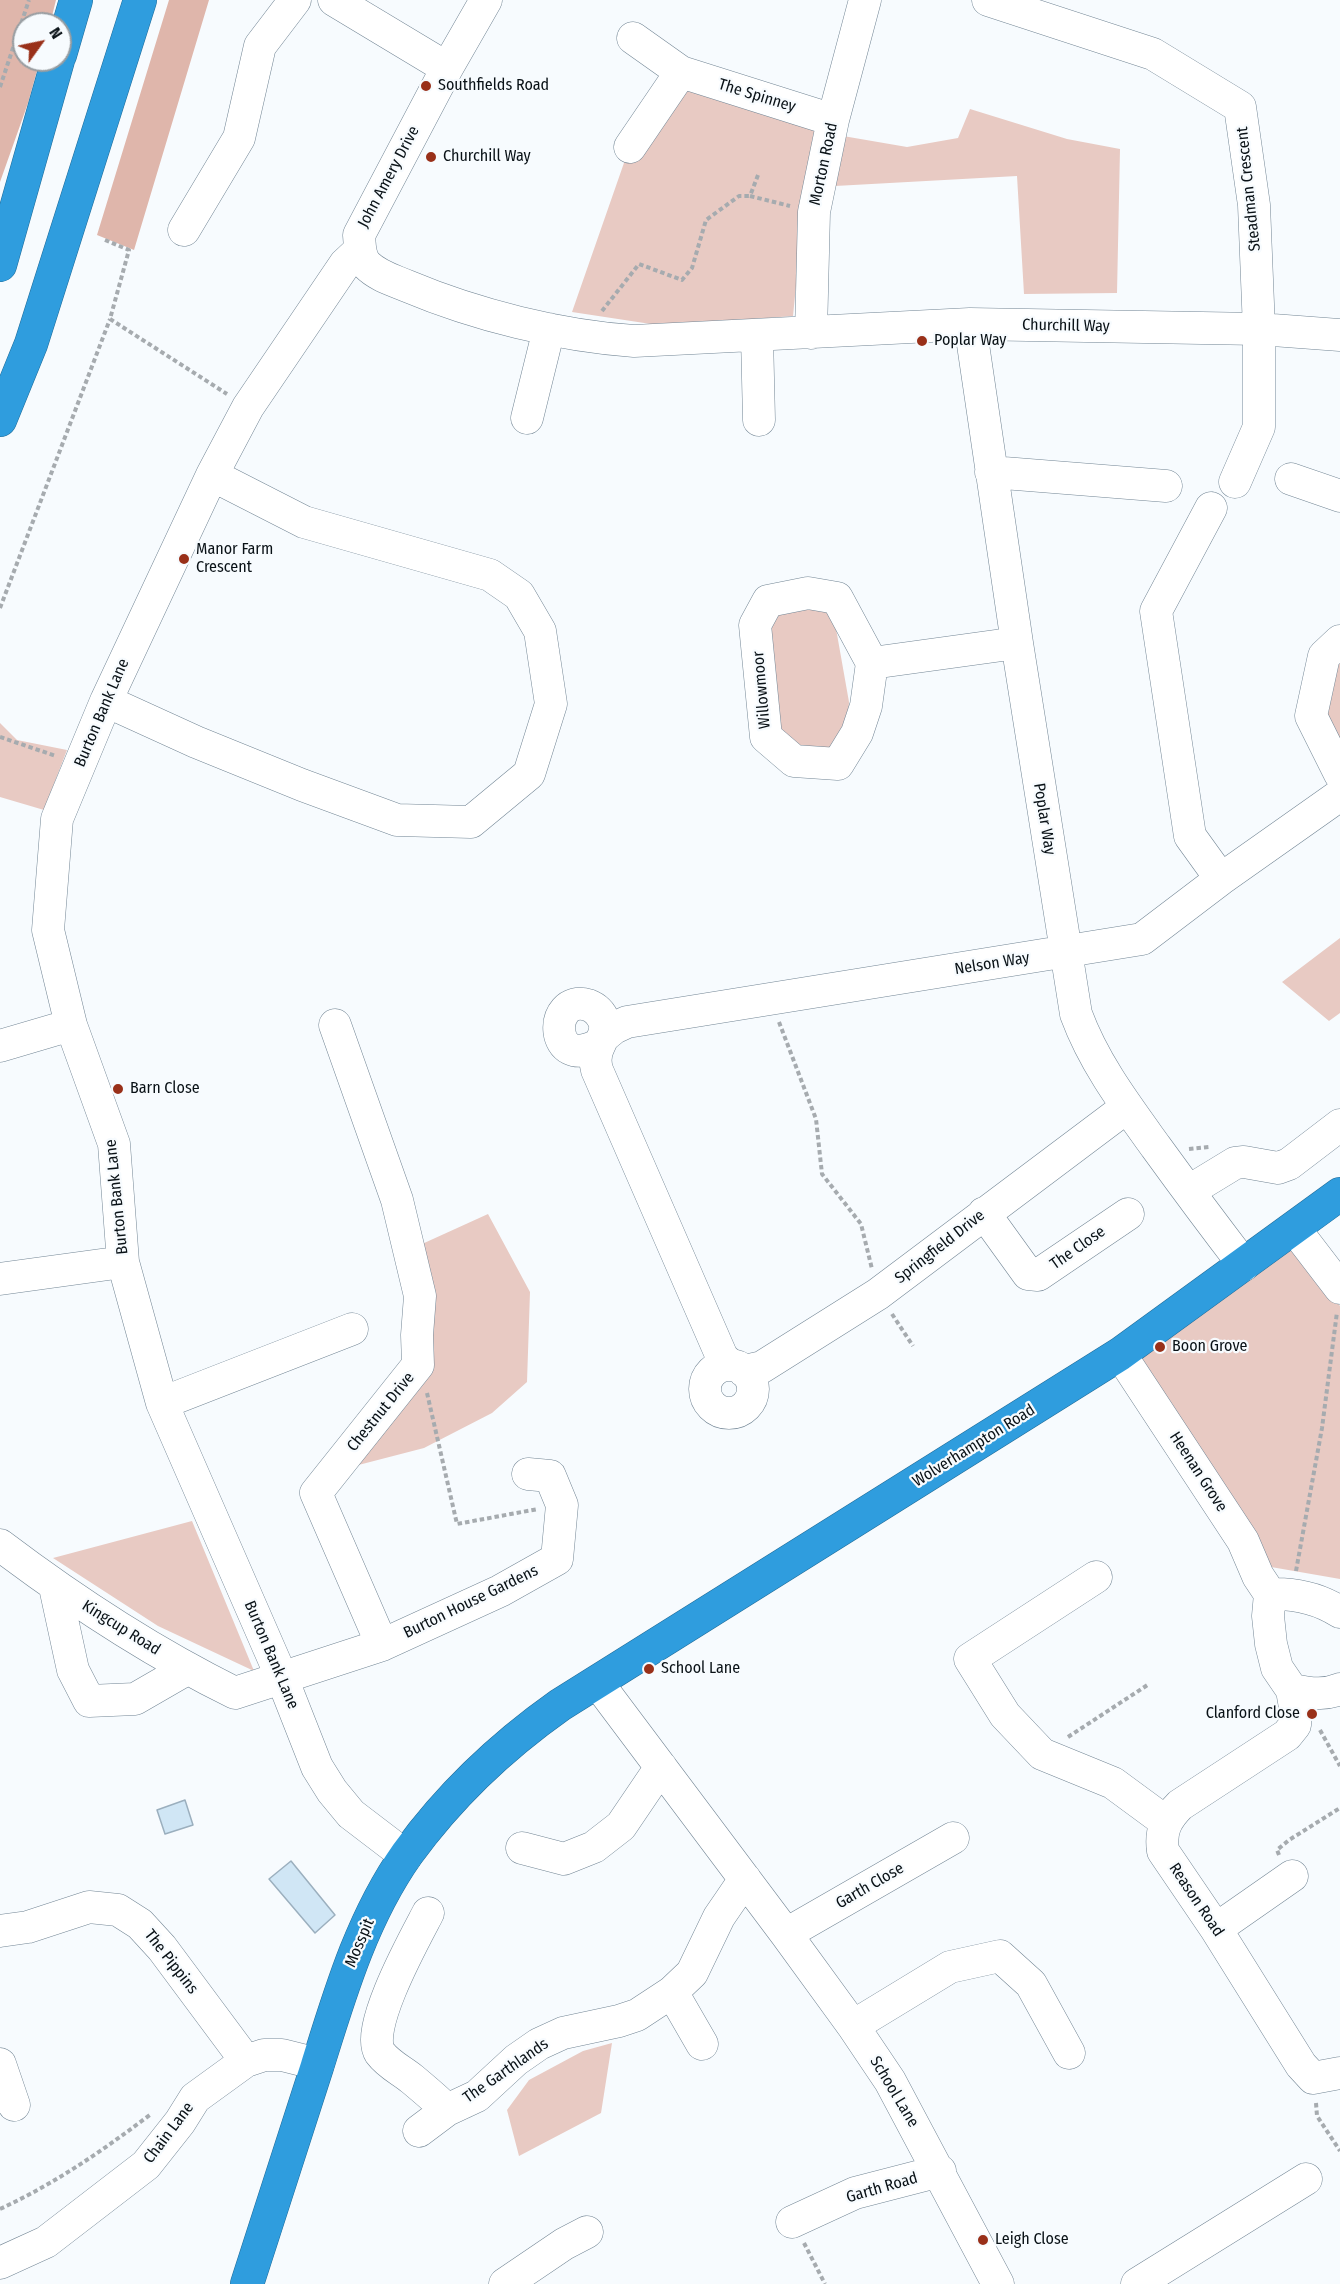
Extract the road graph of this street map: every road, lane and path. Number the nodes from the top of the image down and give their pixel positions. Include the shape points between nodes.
1 (29, 0) edge
2 (140, 0) edge
3 (295, 0) edge
4 (334, 0) edge
5 (486, 0) edge
6 (866, 0) edge
7 (988, 0) edge
8 (633, 38) dead end
9 (447, 68) junction
10 (55, 72) edge
11 (681, 72) junction
12 (0, 87) edge
13 (833, 120) junction
14 (630, 147) dead end
15 (758, 175) dead end
16 (750, 196) junction
17 (814, 212) junction
18 (184, 230) dead end
19 (105, 240) dead end
20 (360, 250) junction
21 (0, 265) edge
22 (110, 319) junction
23 (970, 324) junction
24 (549, 329) junction
25 (1259, 329) junction
26 (811, 333) junction
27 (1340, 335) edge
28 (757, 336) junction
29 (594, 338) junction
30 (248, 407) junction
31 (527, 418) dead end
32 (0, 420) edge
33 (759, 420) dead end
34 (991, 472) junction
35 (212, 475) junction
36 (1291, 479) dead end
37 (1235, 482) dead end
38 (1166, 486) dead end
39 (1340, 496) edge
40 (1211, 508) dead end
41 (0, 608) edge
42 (1340, 641) edge
43 (1017, 643) junction
44 (872, 663) junction
45 (105, 700) junction
46 (0, 737) edge
47 (80, 764) junction
48 (1340, 774) edge
49 (1340, 795) edge
50 (1221, 879) junction
51 (1065, 953) junction
52 (771, 998) junction
53 (71, 1025) junction
54 (334, 1025) dead end
55 (601, 1040) joint
56 (0, 1046) edge
57 (1127, 1107) junction
58 (1340, 1125) edge
59 (1189, 1191) junction
60 (1340, 1194) edge
61 (984, 1213) junction
62 (1128, 1214) dead end
63 (1294, 1228) junction
64 (123, 1262) junction
65 (1244, 1265) junction
66 (0, 1278) edge
67 (1340, 1288) edge
68 (884, 1303) junction
69 (352, 1329) dead end
70 (913, 1346) dead end
71 (1120, 1354) junction
72 (418, 1365) junction
73 (162, 1403) junction
74 (528, 1474) dead end
75 (562, 1505) junction
76 (0, 1545) edge
77 (1096, 1577) dead end
78 (55, 1587) junction
79 (1281, 1594) junction
80 (1340, 1612) edge
81 (382, 1645) junction
82 (187, 1669) junction
83 (282, 1678) junction
84 (597, 1682) junction
85 (1149, 1684) dead end
86 (1292, 1690) junction
87 (1335, 1691) edge
88 (1042, 1754) junction
89 (1340, 1766) edge
90 (662, 1767) junction
91 (1340, 1808) edge
92 (1166, 1822) junction
93 (953, 1838) dead end
94 (522, 1848) dead end
95 (406, 1856) junction
96 (1292, 1876) joint
97 (745, 1878) junction
98 (428, 1913) dead end
99 (1216, 1929) junction
100 (0, 1931) edge
101 (786, 1934) junction
102 (672, 1992) junction
103 (853, 2026) junction
104 (702, 2044) dead end
105 (1069, 2053) dead end
106 (246, 2061) junction
107 (0, 2064) edge
108 (318, 2064) junction
109 (1327, 2076) edge
110 (195, 2098) junction
111 (14, 2105) dead end
112 (447, 2110) junction
113 (419, 2132) dead end
114 (1340, 2151) edge
115 (940, 2171) junction
116 (1306, 2179) dead end
117 (0, 2209) edge
118 (792, 2222) joint
119 (587, 2232) dead end
120 (0, 2263) edge
121 (247, 2284) edge
122 (505, 2284) edge
123 (825, 2284) edge
124 (998, 2284) edge
125 (1137, 2284) edge

1 - 12 path
2 - 32 highway via 31,344
3 - 18 street via 260,46 239,138
4 - 9 street
5 - 9 street, John Amery Drive
6 - 13 street, Morton Road
7 - 25 street, Steadman Crescent via 1153,54 1240,107 1254,205
8 - 11 street, The Spinney
9 - 20 street, John Amery Drive via 359,235
10 - 21 highway
11 - 13 street, The Spinney
11 - 14 street
13 - 17 street, Morton Road
15 - 16 path
16 - 17 path
16 - 29 path via 740,196 706,220 692,268 682,280 639,264 601,313
17 - 26 street, Morton Road
19 - 22 path via 129,250
20 - 24 street, Churchill Way via 365,263 377,273 428,295
20 - 30 street, John Amery Drive via 345,264
22 - 30 path
22 - 41 path
23 - 25 street, Churchill Way
23 - 26 street, Churchill Way
23 - 34 street, Poplar Way
24 - 29 street, Churchill Way
24 - 31 street
25 - 27 street, Churchill Way
25 - 37 street via 1259,427
26 - 28 street, Churchill Way
28 - 29 street, Churchill Way via 634,341
28 - 33 street
30 - 35 street, Burton Bank Lane
34 - 38 street
34 - 43 street, Poplar Way
35 - 45 street, Burton Bank Lane
35 - 45 street via 304,522 490,575 519,596 540,631 551,704 529,774 471,822 397,820 228,754
36 - 39 street
40 - 50 street via 1156,611 1190,836
42 - 48 street via 1324,656 1311,716
43 - 44 street
43 - 51 street, Poplar Way
44 - 44 street, Willowmoor via 837,598 808,593 768,601 755,625 766,737 794,761 838,764 857,733 866,706
45 - 47 street, Burton Bank Lane
46 - 47 path
47 - 53 street, Burton Bank Lane via 57,819 48,930
49 - 50 street, Nelson Way
50 - 51 street, Nelson Way via 1142,939
51 - 52 street, Nelson Way
51 - 57 street, Poplar Way via 1076,1014 1086,1042
52 - 55 street, Nelson Way via 627,1022
52 - 68 path via 816,1119 822,1174 861,1224
53 - 56 street
53 - 64 street, Burton Bank Lane via 114,1144
54 - 72 street, Chestnut Drive via 399,1211 420,1296
55 - 68 street, Springfield Drive via 595,1058 597,1070 722,1357 737,1368 762,1367
57 - 59 street, Poplar Way
57 - 61 street, Springfield Drive
58 - 59 street via 1289,1164 1278,1168 1235,1163
59 - 65 street, Poplar Way
60 - 63 highway, Wolverhampton Road
61 - 62 street, The Close via 1028,1274 1038,1275
61 - 68 street, Springfield Drive
63 - 65 highway, Wolverhampton Road
63 - 67 street
64 - 66 street
64 - 73 street, Burton Bank Lane
65 - 71 highway, Wolverhampton Road
67 - 79 path via 1323,1417
68 - 70 path
69 - 73 street
71 - 79 street, Heenan Grove via 1243,1541 1258,1576
71 - 84 highway, Wolverhampton Road
72 - 75 path via 457,1524
72 - 81 street, Chestnut Drive via 316,1493
73 - 83 street, Burton Bank Lane
74 - 75 street, Burton House Gardens via 550,1476
75 - 81 street, Burton House Gardens via 557,1559 500,1591
76 - 78 street, Kingcup Road
77 - 88 street via 970,1659 1005,1715
78 - 82 street, Kingcup Road
78 - 82 street, Kingcup Road via 73,1670 88,1701 135,1699
79 - 80 street via 1325,1603
79 - 86 street via 1268,1616 1271,1644 1277,1668
81 - 83 street, Burton House Gardens
82 - 83 street, Kingcup Road via 235,1693
83 - 95 street, Burton Bank Lane via 317,1767 332,1791 351,1814
84 - 90 street, School Lane
84 - 95 highway, Mosspit via 510,1744 456,1794
85 - 88 path
86 - 87 street via 1316,1694
86 - 92 street via 1295,1725 1287,1735 1180,1805
87 - 89 path via 1316,1724
88 - 92 street via 1113,1783
90 - 94 street via 621,1826 594,1847 564,1859
90 - 97 street, School Lane
91 - 96 path via 1277,1850
92 - 99 street, Reason Road via 1161,1838 1163,1851
93 - 101 street, Garth Close
95 - 108 highway, Mosspit via 356,1950 328,2024
96 - 99 street
97 - 101 street, School Lane
97 - 102 street, The Garthlands via 719,1917 692,1973
98 - 112 street via 398,1972 376,2037 379,2052
99 - 109 street, Reason Road via 1301,2065
100 - 106 street, The Pippins via 28,1927 89,1907 118,1910 140,1924 162,1948
101 - 103 street, School Lane
102 - 104 street
102 - 112 street, The Garthlands via 638,2015 563,2033 539,2044 477,2096
103 - 105 street via 950,1967 1000,1956 1031,1984
103 - 115 street, School Lane via 890,2081
106 - 108 street, Chain Lane via 282,2055
106 - 110 street, Chain Lane
107 - 111 street
108 - 121 highway, Mosspit
109 - 114 path via 1317,2116
110 - 117 path via 169,2101 90,2160
110 - 120 street, Chain Lane via 146,2165 46,2242
112 - 113 street, The Garthlands
115 - 118 street, Garth Road via 855,2193
115 - 124 street, School Lane
116 - 125 street
118 - 123 path
119 - 122 street

